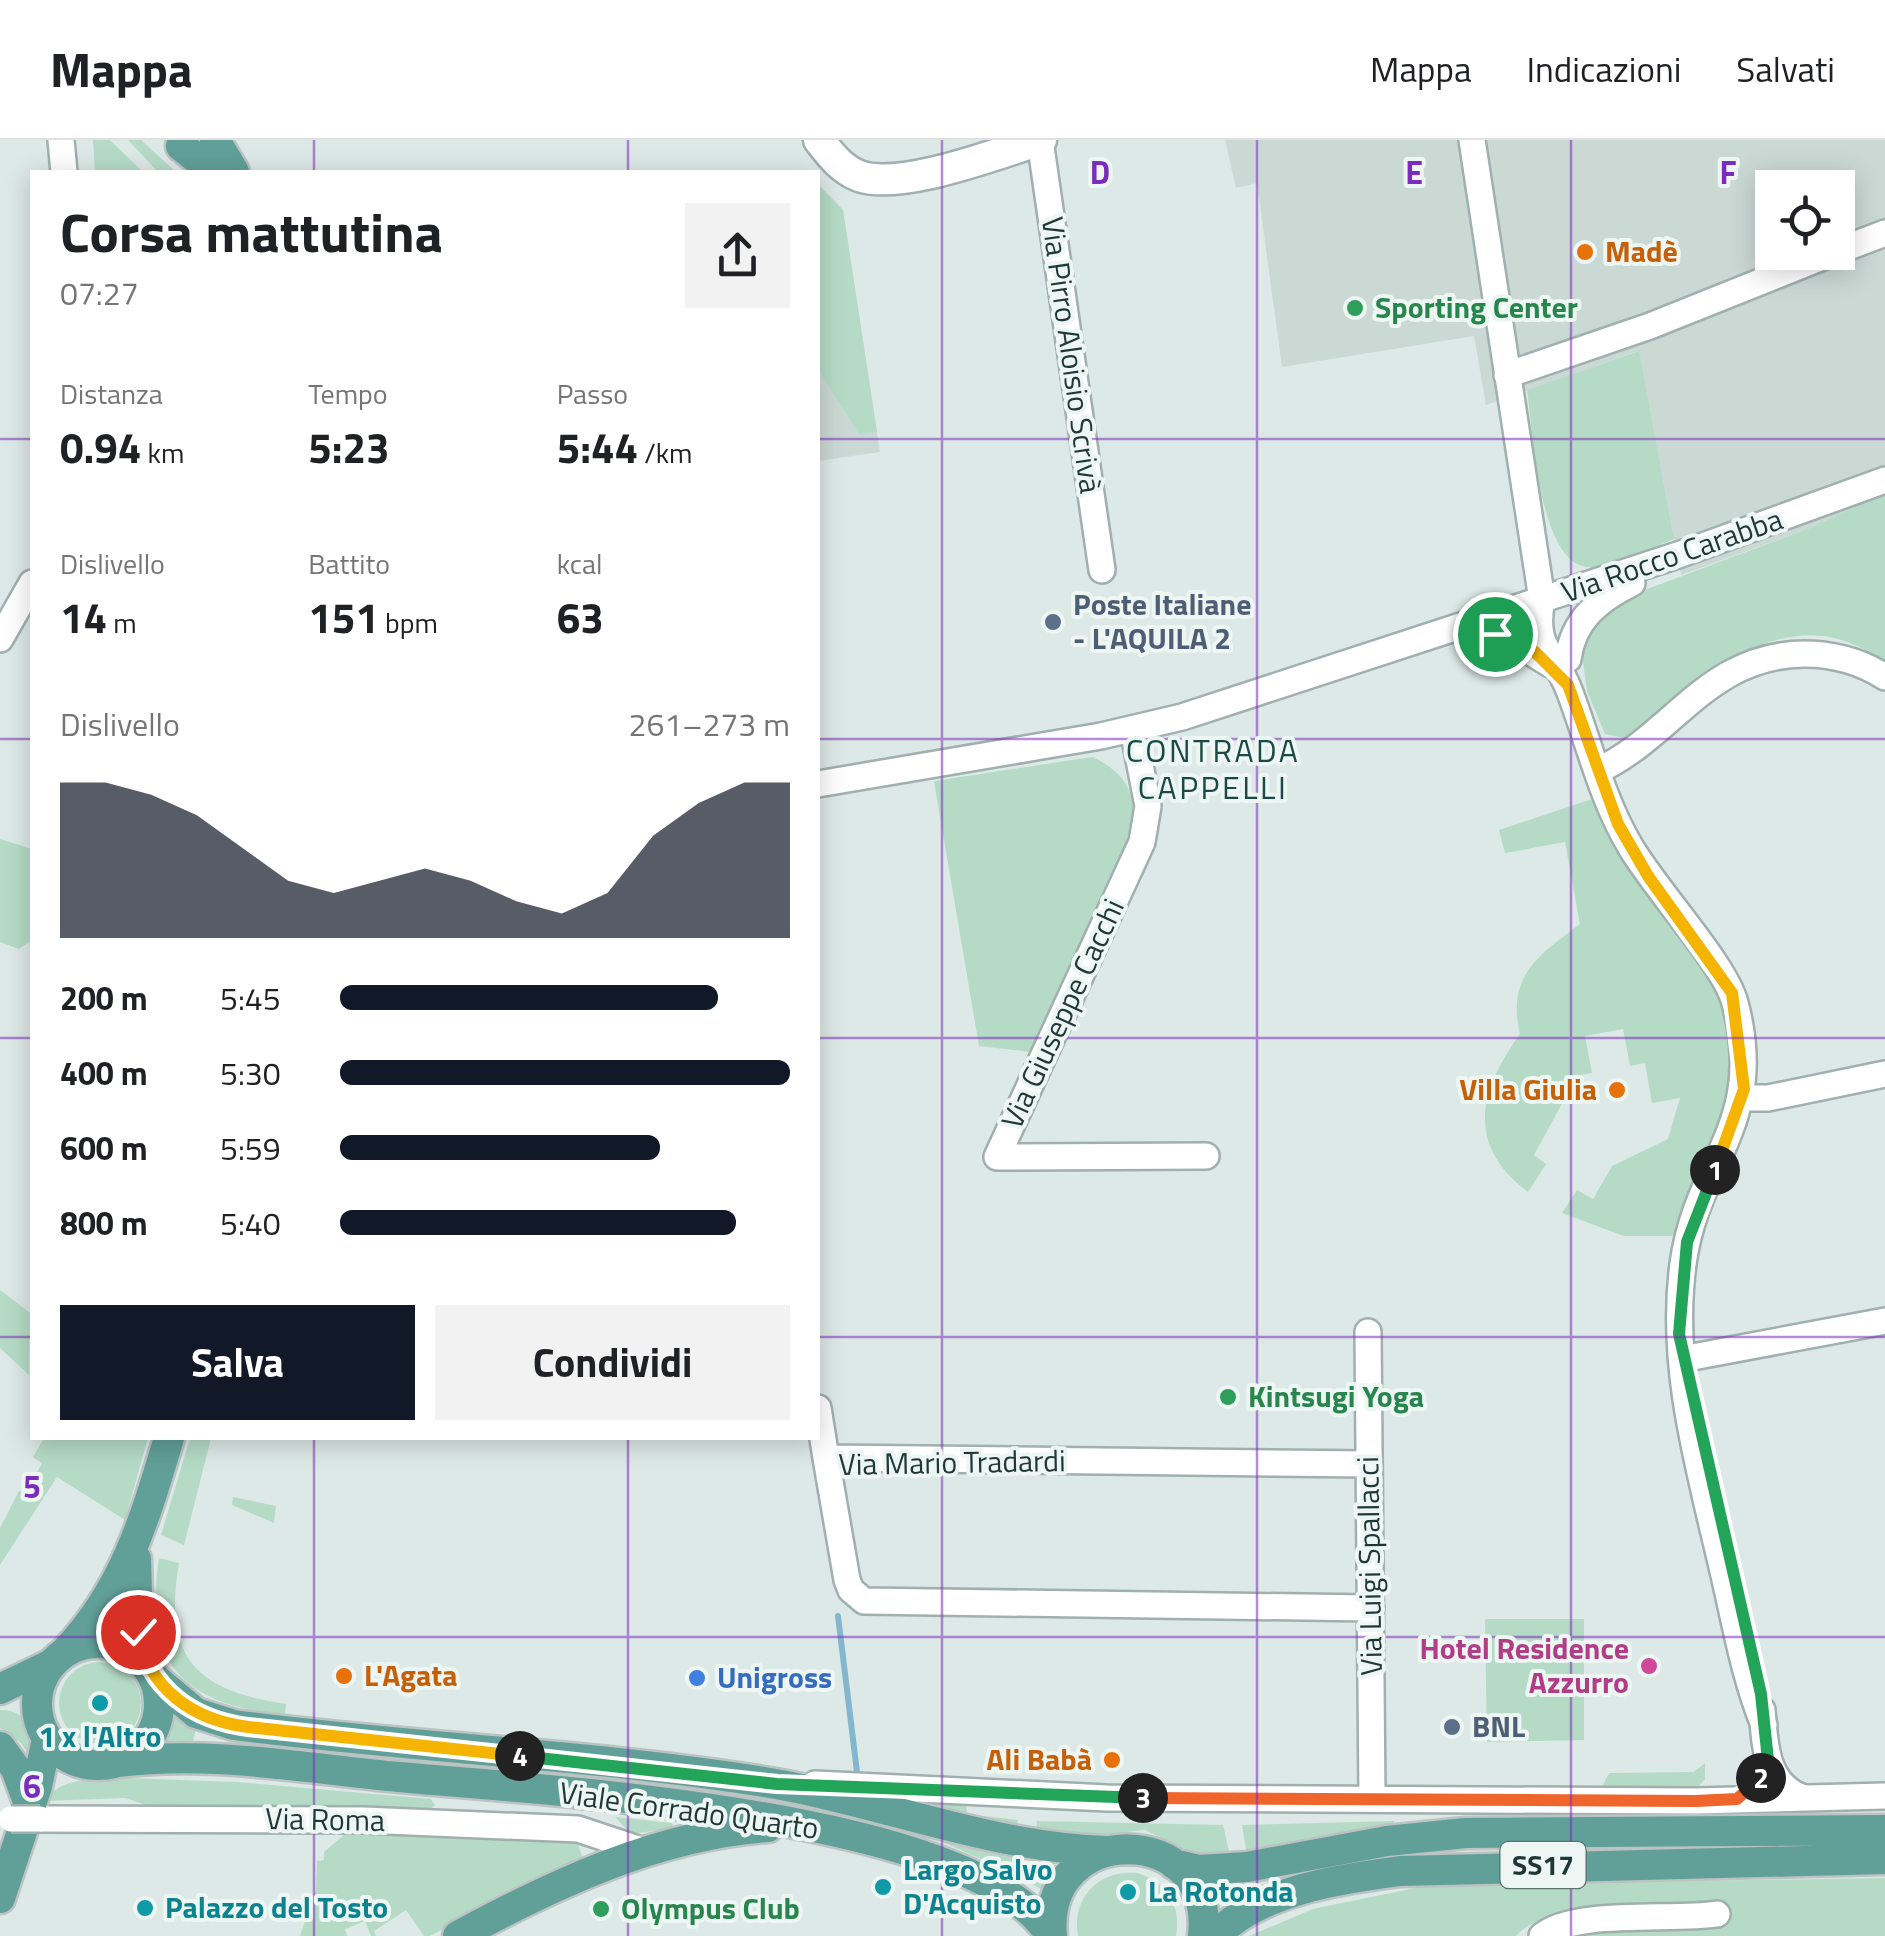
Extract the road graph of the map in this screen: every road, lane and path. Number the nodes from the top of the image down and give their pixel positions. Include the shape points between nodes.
1 (61, 140) edge
2 (215, 140) edge
3 (818, 140) edge
4 (1040, 140) edge
5 (1472, 140) edge
6 (184, 142) edge
7 (64, 170) edge
8 (212, 170) edge
9 (233, 170) edge
10 (1885, 233) edge
11 (1855, 245) edge
12 (1791, 270) edge
13 (1507, 375) junction
14 (1885, 480) edge
15 (1681, 554) junction
16 (1102, 570) dead end
17 (30, 586) edge
18 (1542, 600) junction
19 (1449, 631) junction
20 (0, 639) edge
21 (1564, 671) junction
22 (1885, 678) edge
23 (1133, 729) junction
24 (1597, 771) junction
25 (820, 784) edge
26 (1885, 1074) edge
27 (1742, 1098) junction
28 (1206, 1156) dead end
29 (1885, 1321) edge
30 (1368, 1332) dead end
31 (1682, 1360) junction
32 (820, 1420) edge
33 (168, 1440) edge
34 (826, 1458) junction
35 (1369, 1464) junction
36 (138, 1542) junction
37 (1371, 1608) junction
38 (59, 1658) junction
39 (151, 1673) junction
40 (0, 1690) edge
41 (0, 1701) edge
42 (43, 1730) junction
43 (0, 1747) edge
44 (1768, 1760) junction
45 (119, 1762) junction
46 (777, 1784) junction
47 (1885, 1796) edge
48 (1804, 1798) junction
49 (1372, 1799) junction
50 (1737, 1799) junction
51 (20, 1816) edge
52 (826, 1830) junction
53 (1885, 1830) edge
54 (646, 1852) junction
55 (1106, 1852) junction
56 (1885, 1859) edge
57 (1174, 1864) junction
58 (0, 1898) edge
59 (1717, 1914) dead end
60 (458, 1936) edge
61 (1051, 1936) edge
62 (1204, 1936) edge
63 (1215, 1936) edge
64 (1542, 1936) edge

1 - 7 street
2 - 9 main road
3 - 4 street via 851,172 880,179
4 - 16 street, Via Pirro Aloisio Scrivà
5 - 13 street
6 - 8 main road
10 - 11 street
12 - 13 street
13 - 18 street
14 - 15 street, Via Rocco Carabba
15 - 18 street, Via Rocco Carabba
15 - 21 street via 1596,604 1577,628
17 - 20 street
18 - 19 street, Via Rocco Carabba
18 - 21 street via 1540,639
19 - 21 street via 1509,639
19 - 23 street, Via Rocco Carabba
21 - 24 street
22 - 24 street via 1838,656 1758,660 1711,684
23 - 25 street, Via Rocco Carabba
23 - 28 street, Via Giuseppe Cacchi via 1148,806 1142,842 997,1156
24 - 27 street via 1630,847 1732,993
26 - 27 street
27 - 31 street via 1687,1242 1679,1309
29 - 31 street
30 - 35 street, Via Luigi Spallacci
31 - 44 street
32 - 34 street
33 - 36 main road
34 - 35 street, Via Mario Tradardi
34 - 37 street, Via Mario Tradardi via 847,1580 864,1601
35 - 37 street, Via Luigi Spallacci
36 - 38 main road via 112,1594
36 - 39 main road via 136,1618
37 - 49 street, Via Luigi Spallacci
38 - 39 main road via 106,1643 134,1654
38 - 40 main road
38 - 42 main road via 37,1696
39 - 45 main road via 160,1707 155,1727
39 - 46 main road, Viale Corrado Quarto / SS17 via 196,1713 234,1726
41 - 42 main road via 20,1705
42 - 45 main road via 75,1761
42 - 51 main road
43 - 51 main road via 19,1774
44 - 48 street via 1787,1790
44 - 50 street via 1757,1784
45 - 52 main road, Viale Corrado Quarto via 262,1765 622,1797
46 - 49 street, Viale Corrado Quarto via 1108,1798
46 - 55 main road, Viale Corrado Quarto / SS17 via 998,1840
47 - 48 street, Viale Corrado Quarto
48 - 50 street, Viale Corrado Quarto
49 - 50 street, Viale Corrado Quarto
51 - 54 street, Via Roma via 578,1830
51 - 58 main road
52 - 54 main road via 728,1831
52 - 61 main road, Viale Corrado Quarto via 974,1877 1018,1902
53 - 57 main road, SS17 via 1452,1834 1247,1868
54 - 60 main road via 562,1884
55 - 57 main road, SS17 via 1138,1848
55 - 61 main road via 1064,1881
56 - 63 main road, SS17 via 1400,1871 1280,1898
57 - 62 main road via 1199,1895
59 - 64 street via 1578,1923

